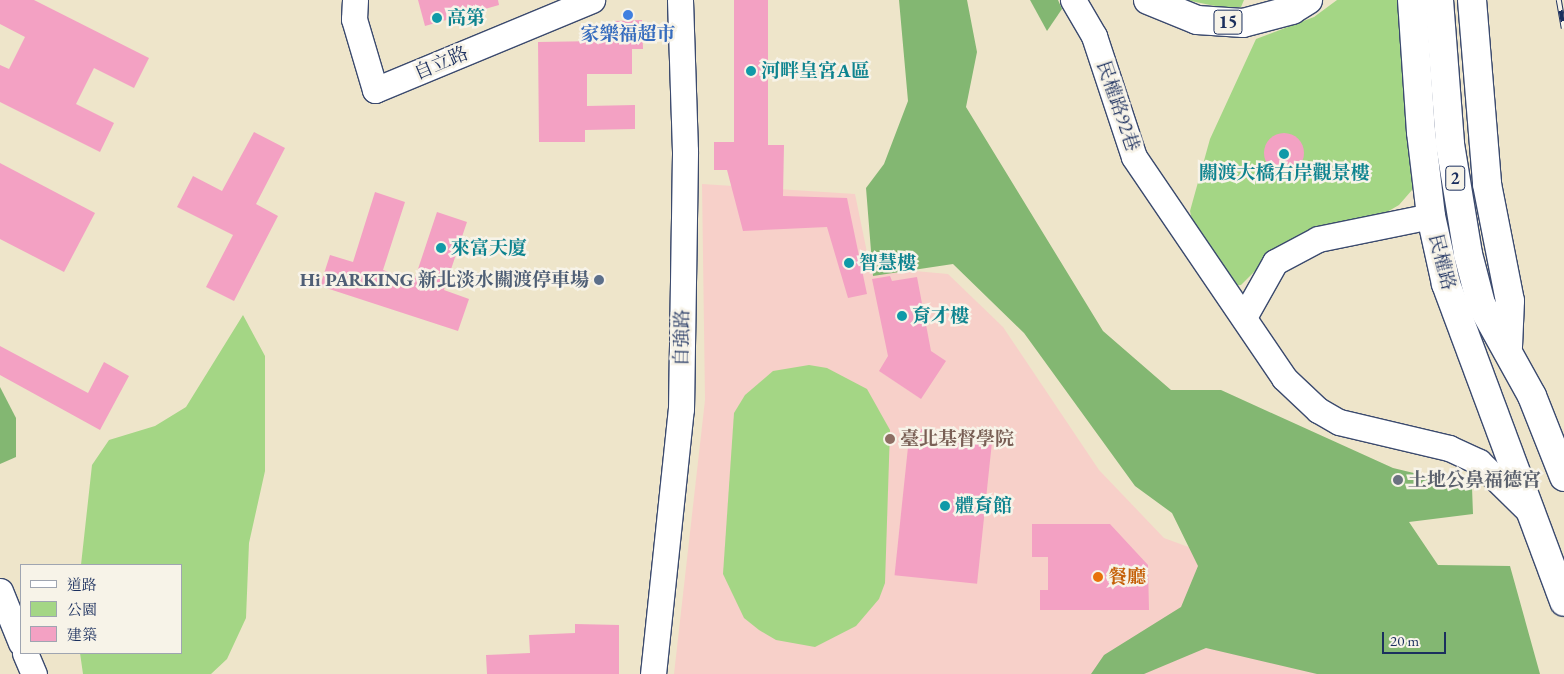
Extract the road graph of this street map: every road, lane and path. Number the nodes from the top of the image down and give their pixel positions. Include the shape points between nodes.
1 (355, 0) edge
2 (592, 0) edge
3 (680, 0) edge
4 (1073, 0) edge
5 (1148, 0) edge
6 (1308, 0) edge
7 (1412, 0) edge
8 (1440, 0) edge
9 (1472, 0) edge
10 (1171, 207) joint
11 (1431, 216) junction
12 (1244, 317) junction
13 (1508, 347) junction
14 (1564, 477) edge
15 (1529, 511) junction
16 (0, 591) edge
17 (1564, 602) edge
18 (20, 641) edge
19 (25, 654) edge
20 (34, 674) edge
21 (653, 674) edge

1 - 2 street, 自立路 via 354,19 375,90
3 - 21 street, 自強路 via 685,151 680,409
4 - 10 street, 民權路92巷 via 1094,36 1134,157
5 - 6 main road, 15 via 1197,20 1242,23 1292,10
7 - 11 main road, 民權路 / 2
8 - 13 main road, 民權路 / 2 via 1450,144 1468,254 1481,304
9 - 13 main road via 1487,184 1497,253 1510,301
10 - 12 street, 民權路
11 - 12 street via 1310,244 1275,262
11 - 15 main road, 民權路 / 2 via 1468,350 1519,472
12 - 15 street, 民權路 via 1284,378 1318,410 1360,429 1449,448 1479,462
13 - 14 main road, 民權路 / 2
15 - 17 main road, 民權路 / 2
16 - 18 street
19 - 20 street

